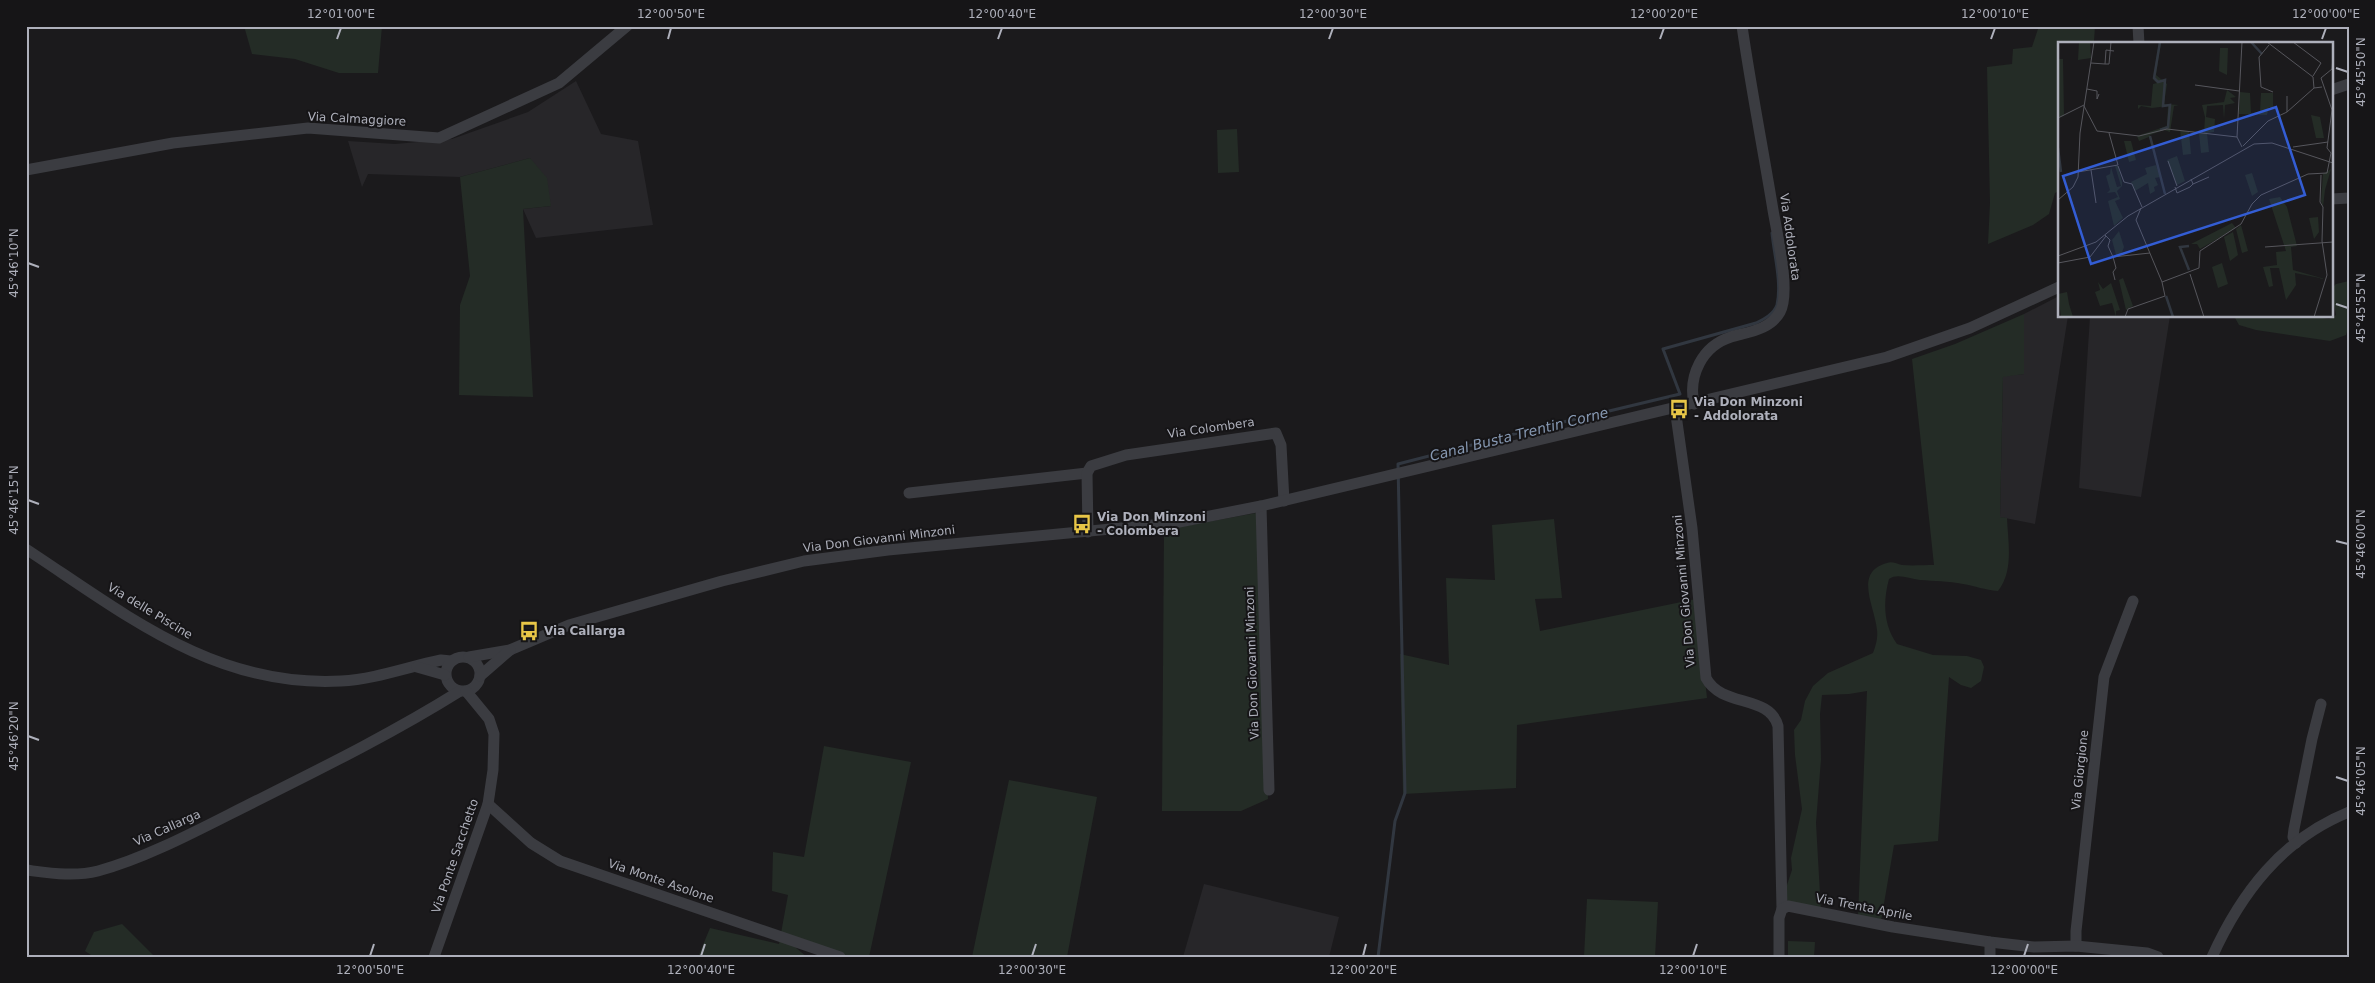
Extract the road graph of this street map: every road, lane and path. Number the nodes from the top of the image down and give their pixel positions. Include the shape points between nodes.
1 (627, 26) edge
2 (1742, 26) edge
3 (2138, 26) edge
4 (2139, 42) edge
5 (2349, 84) edge
6 (2332, 90) edge
7 (26, 170) edge
8 (2349, 198) edge
9 (2332, 199) edge
10 (2058, 287) edge
11 (1694, 404) junction
12 (1675, 408) junction
13 (1087, 473) junction
14 (909, 493) dead end
15 (1284, 501) junction
16 (1261, 506) junction
17 (1088, 532) junction
18 (26, 549) edge
19 (2133, 601) dead end
20 (510, 650) junction
21 (469, 657) junction
22 (451, 661) junction
23 (417, 667) junction
24 (480, 676) junction
25 (447, 679) junction
26 (466, 690) junction
27 (441, 702) junction
28 (2322, 704) dead end
29 (1269, 790) dead end
30 (488, 804) junction
31 (2349, 812) edge
32 (2296, 843) junction
33 (26, 870) edge
34 (1782, 909) junction
35 (1990, 942) junction
36 (2076, 946) junction
37 (434, 957) edge
38 (840, 957) edge
39 (1778, 957) edge
40 (1990, 957) edge
41 (2158, 957) edge
42 (2212, 957) edge

1 - 7 street, Via Calmaggiore via 559,83 439,138 308,128 173,143
2 - 11 street, Via Addolorata via 1780,251 1783,296 1780,312 1769,325 1729,338 1701,359 1692,380
3 - 4 street
5 - 6 street
8 - 9 street
10 - 11 street, Via Don Giovanni Minzoni via 1970,328 1916,348
11 - 12 street, Via Don Giovanni Minzoni
12 - 15 street, Via Don Giovanni Minzoni
12 - 34 street, Via Don Giovanni Minzoni via 1692,528 1706,678 1720,694 1768,710 1776,717 1778,726
13 - 14 street, Via Colombera
13 - 15 street, Via Colombera via 1091,466 1126,455 1276,433 1281,445
13 - 17 street
15 - 16 street, Via Don Giovanni Minzoni
16 - 17 street, Via Don Giovanni Minzoni via 1174,523
16 - 29 street, Via Don Giovanni Minzoni
17 - 20 street, Via Don Giovanni Minzoni via 879,552 778,566 569,625
18 - 23 street, Via delle Piscine via 174,644 236,669 289,679 340,681 385,676
19 - 36 street, Via Giorgione via 2104,677
20 - 21 street, Via delle Piscine
20 - 24 street
21 - 22 street, Via delle Piscine via 456,657
21 - 24 street via 478,665
22 - 23 street, Via delle Piscine via 441,660
22 - 25 street
23 - 25 street
24 - 26 street
25 - 26 street
25 - 27 street
26 - 27 street, Via Callarga
26 - 30 street, Via Ponte Sacchetto via 489,719 494,734
27 - 33 street, Via Callarga via 368,746 192,833 124,862 81,874
28 - 32 street via 2294,829
30 - 37 street, Via Ponte Sacchetto
30 - 38 street, Via Monte Asolone via 531,843 560,861
31 - 32 street
32 - 42 street via 2263,873 2246,895
34 - 35 street, Via Trenta Aprile via 1788,906
34 - 39 street
35 - 36 street, Via Trenta Aprile via 2034,947
35 - 40 street
36 - 41 street, Via Trenta Aprile via 2147,953

